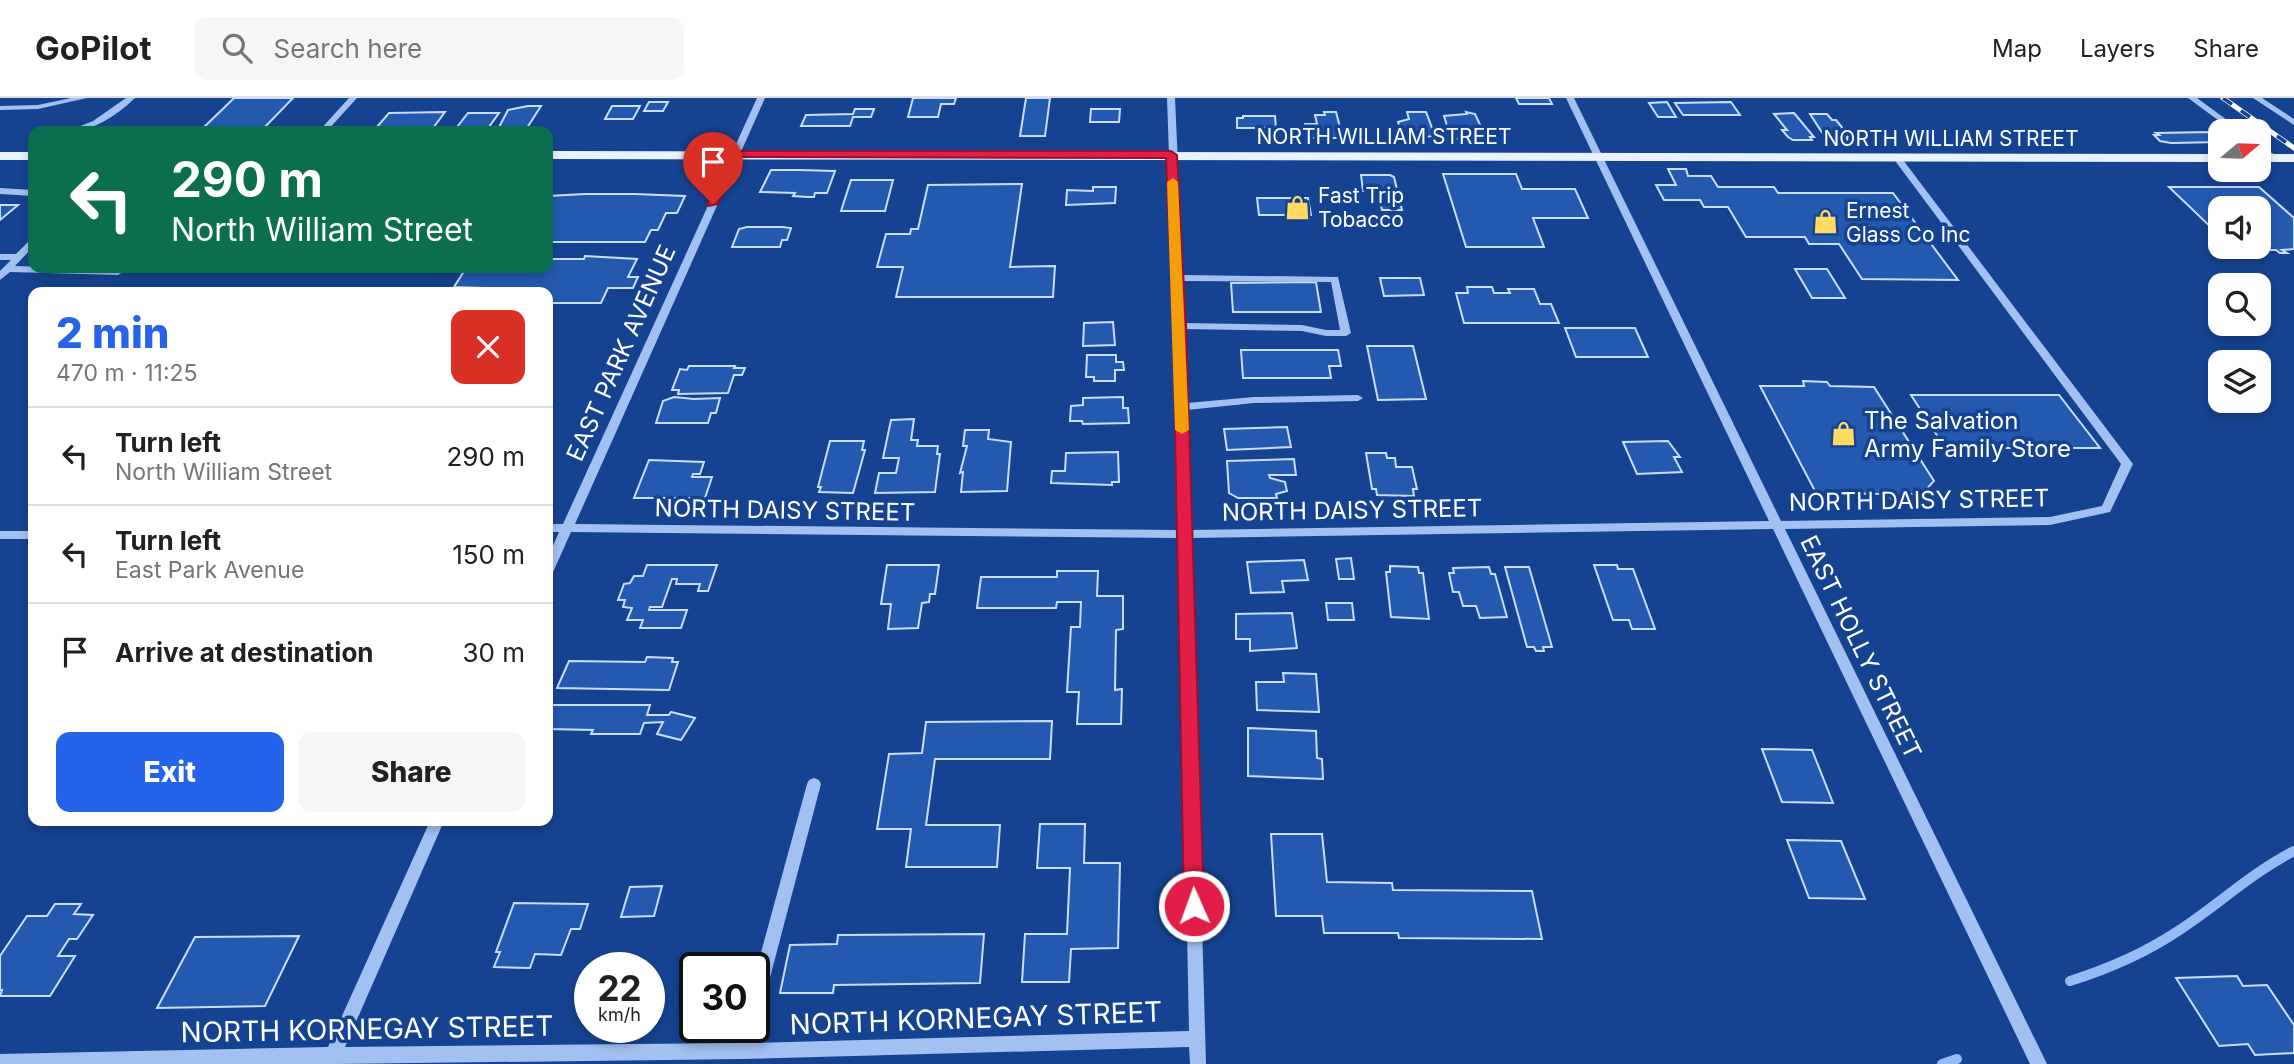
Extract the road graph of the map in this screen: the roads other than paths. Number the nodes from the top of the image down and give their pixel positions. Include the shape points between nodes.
1 (83, 98) edge
2 (131, 98) edge
3 (353, 98) edge
4 (761, 98) edge
5 (1171, 98) edge
6 (1570, 98) edge
7 (2192, 98) edge
8 (2257, 98) edge
9 (0, 108) edge
10 (2221, 119) edge
11 (2294, 123) edge
12 (87, 126) edge
13 (328, 126) edge
14 (735, 154) junction
15 (553, 155) edge
16 (1171, 155) junction
17 (0, 156) edge
18 (28, 156) edge
19 (1596, 156) junction
20 (1896, 158) junction
21 (2208, 158) edge
22 (2274, 158) edge
23 (2294, 158) edge
24 (0, 191) edge
25 (28, 193) edge
26 (28, 247) edge
27 (0, 257) edge
28 (19, 257) junction
29 (8, 269) junction
30 (28, 270) edge
31 (0, 277) edge
32 (1177, 278) junction
33 (1180, 326) junction
34 (1358, 398) dead end
35 (1181, 407) junction
36 (1778, 523) junction
37 (553, 528) edge
38 (566, 528) junction
39 (1184, 534) junction
40 (0, 535) edge
41 (28, 535) edge
42 (553, 558) edge
43 (814, 784) dead end
44 (435, 826) edge
45 (769, 952) edge
46 (1197, 1039) junction
47 (745, 1043) edge
48 (743, 1051) junction
49 (331, 1060) edge
50 (0, 1062) edge
51 (1198, 1064) edge
52 (2039, 1064) edge

1 - 9 street via 38,107
2 - 12 street
3 - 13 street
4 - 14 street, EAST PARK AVENUE
5 - 16 street
6 - 19 street, EAST HOLLY STREET
7 - 10 street
8 - 11 street
14 - 15 main road, NORTH WILLIAM STREET
14 - 16 main road, NORTH WILLIAM STREET
14 - 38 street, EAST PARK AVENUE
16 - 19 main road, NORTH WILLIAM STREET
16 - 32 street
17 - 18 main road
19 - 20 main road, NORTH WILLIAM STREET
19 - 36 street, EAST HOLLY STREET
20 - 21 main road, NORTH WILLIAM STREET
20 - 36 street, NORTH DAISY STREET via 2127,464 2106,509 2050,521
22 - 23 main road
24 - 25 street
26 - 28 street
27 - 28 street
28 - 29 street
29 - 30 street
29 - 31 street
32 - 33 street
32 - 33 street via 1335,279 1346,333
33 - 35 street
34 - 35 street
35 - 39 street
36 - 39 street, NORTH DAISY STREET
36 - 52 street, EAST HOLLY STREET
37 - 38 street, NORTH DAISY STREET
38 - 39 street, NORTH DAISY STREET
38 - 42 street, EAST PARK AVENUE
39 - 46 street
40 - 41 street
43 - 45 street
44 - 49 street
46 - 48 street, NORTH KORNEGAY STREET
46 - 51 street
47 - 48 street
48 - 49 street, NORTH KORNEGAY STREET
49 - 50 street, NORTH KORNEGAY STREET

